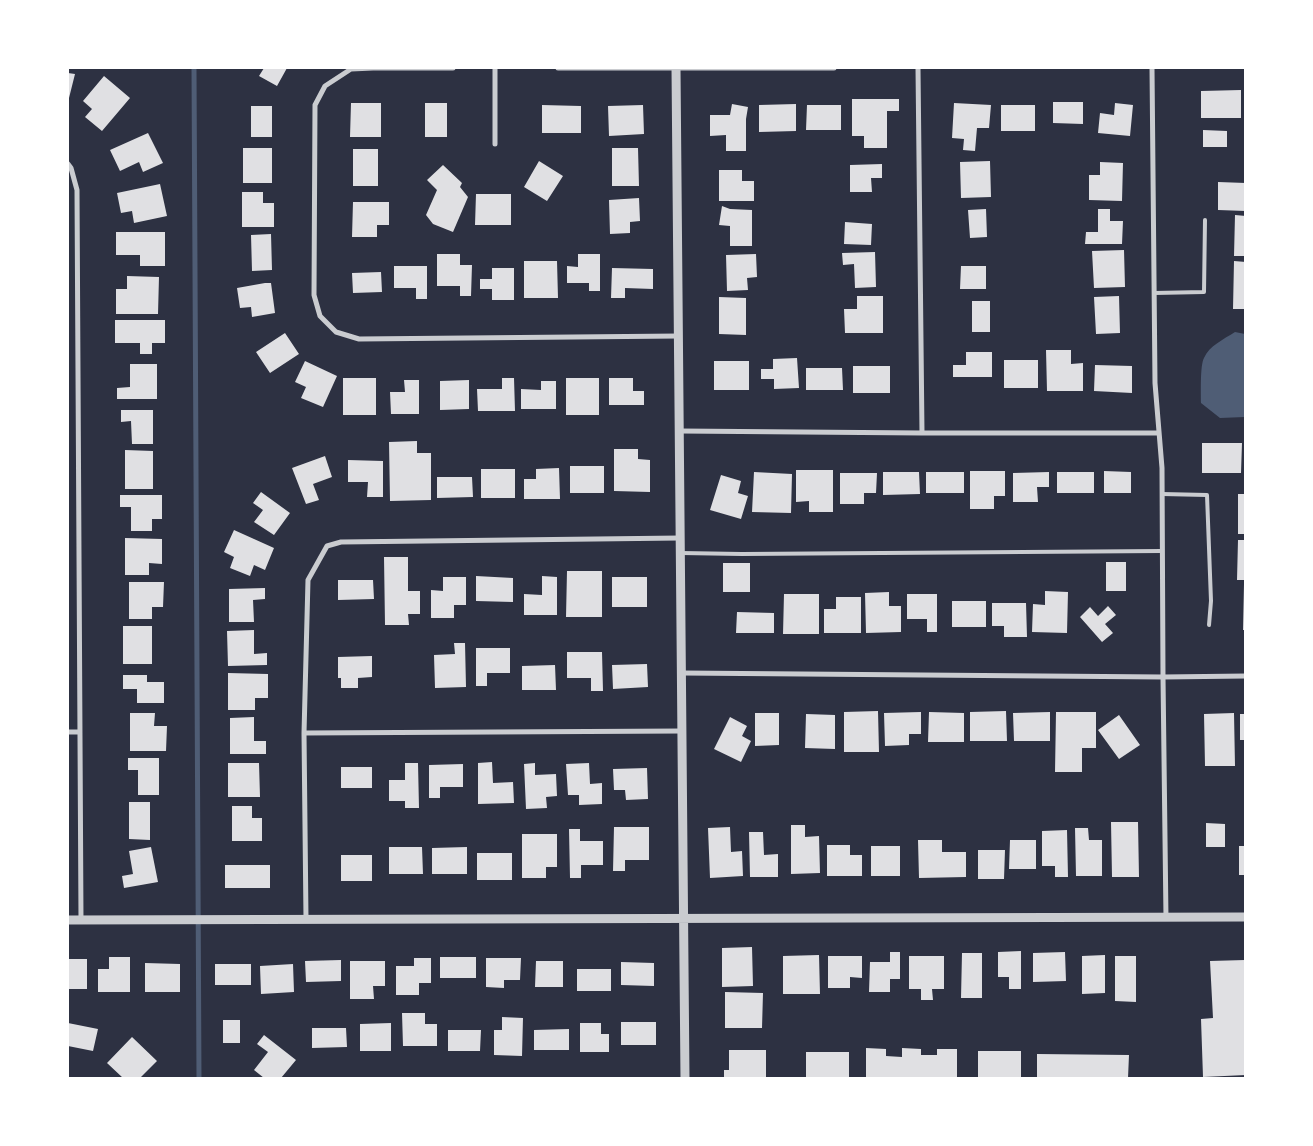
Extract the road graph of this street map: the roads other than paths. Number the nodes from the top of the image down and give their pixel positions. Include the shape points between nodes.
1 (453, 68) edge
2 (495, 68) edge
3 (558, 68) edge
4 (676, 68) edge
5 (834, 68) edge
6 (918, 68) edge
7 (1152, 68) edge
8 (495, 144) dead end
9 (68, 164) edge
10 (1205, 220) dead end
11 (1154, 293) junction
12 (679, 336) junction
13 (680, 431) junction
14 (922, 433) junction
15 (1159, 433) junction
16 (1162, 494) junction
17 (681, 538) junction
18 (1162, 551) junction
19 (681, 553) junction
20 (1209, 625) dead end
21 (682, 673) junction
22 (1246, 676) edge
23 (1163, 677) junction
24 (683, 731) junction
25 (68, 732) edge
26 (80, 732) junction
27 (304, 733) junction
28 (1246, 917) edge
29 (1166, 918) junction
30 (306, 919) junction
31 (684, 919) junction
32 (68, 920) edge
33 (81, 920) junction
34 (685, 1078) edge

1 - 12 street via 351,70 325,86 315,105 314,295 320,316 336,332 359,339
2 - 8 street
3 - 4 street
4 - 5 street
4 - 12 street
6 - 14 street
7 - 11 street
9 - 26 street via 77,190
10 - 11 lane via 1204,292
11 - 15 street
12 - 13 street
13 - 14 street
13 - 17 street
14 - 15 street
15 - 16 street
16 - 18 street
16 - 20 lane via 1207,494
17 - 19 street
17 - 27 street via 341,542 327,546 308,580
18 - 19 lane
18 - 23 street
19 - 21 street
21 - 23 street
21 - 24 street
22 - 23 street
23 - 29 street
24 - 27 street
24 - 31 street
25 - 26 street
26 - 33 street
27 - 30 street
28 - 29 street
29 - 31 street
30 - 31 street
30 - 33 street
31 - 34 street
32 - 33 street

